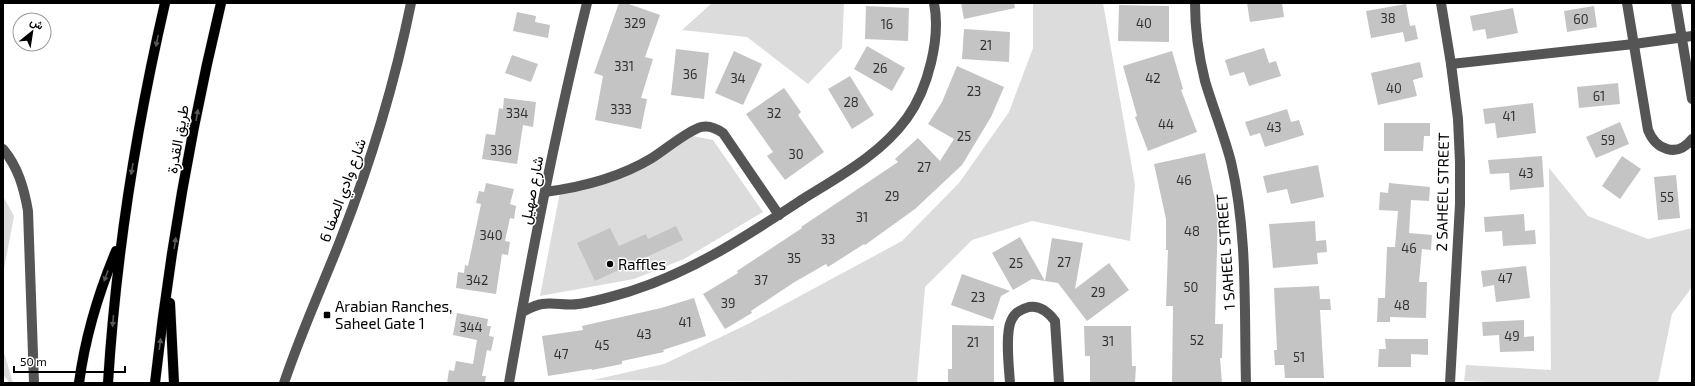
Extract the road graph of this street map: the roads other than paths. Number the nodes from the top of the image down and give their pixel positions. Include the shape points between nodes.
1 (165, 3) edge
2 (221, 3) edge
3 (411, 3) edge
4 (586, 3) edge
5 (934, 3) edge
6 (1195, 3) edge
7 (1441, 3) edge
8 (1627, 3) edge
9 (1676, 3) edge
10 (1682, 36) junction
11 (1692, 36) edge
12 (1634, 44) junction
13 (1451, 64) junction
14 (1692, 99) edge
15 (1692, 139) edge
16 (3, 149) edge
17 (545, 192) junction
18 (780, 215) junction
19 (121, 240) junction
20 (169, 282) junction
21 (522, 312) junction
22 (34, 383) edge
23 (79, 383) edge
24 (108, 383) edge
25 (155, 383) edge
26 (174, 383) edge
27 (284, 383) edge
28 (509, 383) edge
29 (1010, 383) edge
30 (1059, 383) edge
31 (1246, 383) edge
32 (1450, 383) edge

1 -> 19 main road via 145,97
20 -> 2 main road, طريق القدرة via 198,108
3 - 27 street, شارع وادي الصفا 6 via 399,62 370,159
4 - 17 street, شارع صهيل
5 - 18 street via 935,39 930,69 908,117 891,138 868,157
6 - 31 street, 1 SAHEEL STREET via 1205,80 1231,162 1237,196 1242,252
7 - 13 street, 2 SAHEEL STREET
8 - 12 street
9 - 10 street
10 - 11 street
10 - 12 street
10 - 14 street
12 - 13 street
12 - 15 street via 1648,130 1652,138 1658,145 1671,150 1684,147
13 - 32 street, 2 SAHEEL STREET via 1458,119 1460,204
16 - 22 street via 18,173 28,211
17 - 18 street via 611,177 652,158 696,129 708,126 723,133
17 - 21 street, شارع صهيل
18 - 21 street via 688,269 631,291 577,305 542,304
19 -> 23 main road via 94,313
19 -> 24 main road
25 -> 20 main road, طريق القدرة
20 - 26 main road, طريق القدرة
21 - 28 street, شارع صهيل
29 - 30 street via 1010,321 1023,308 1032,306 1045,311 1055,321

